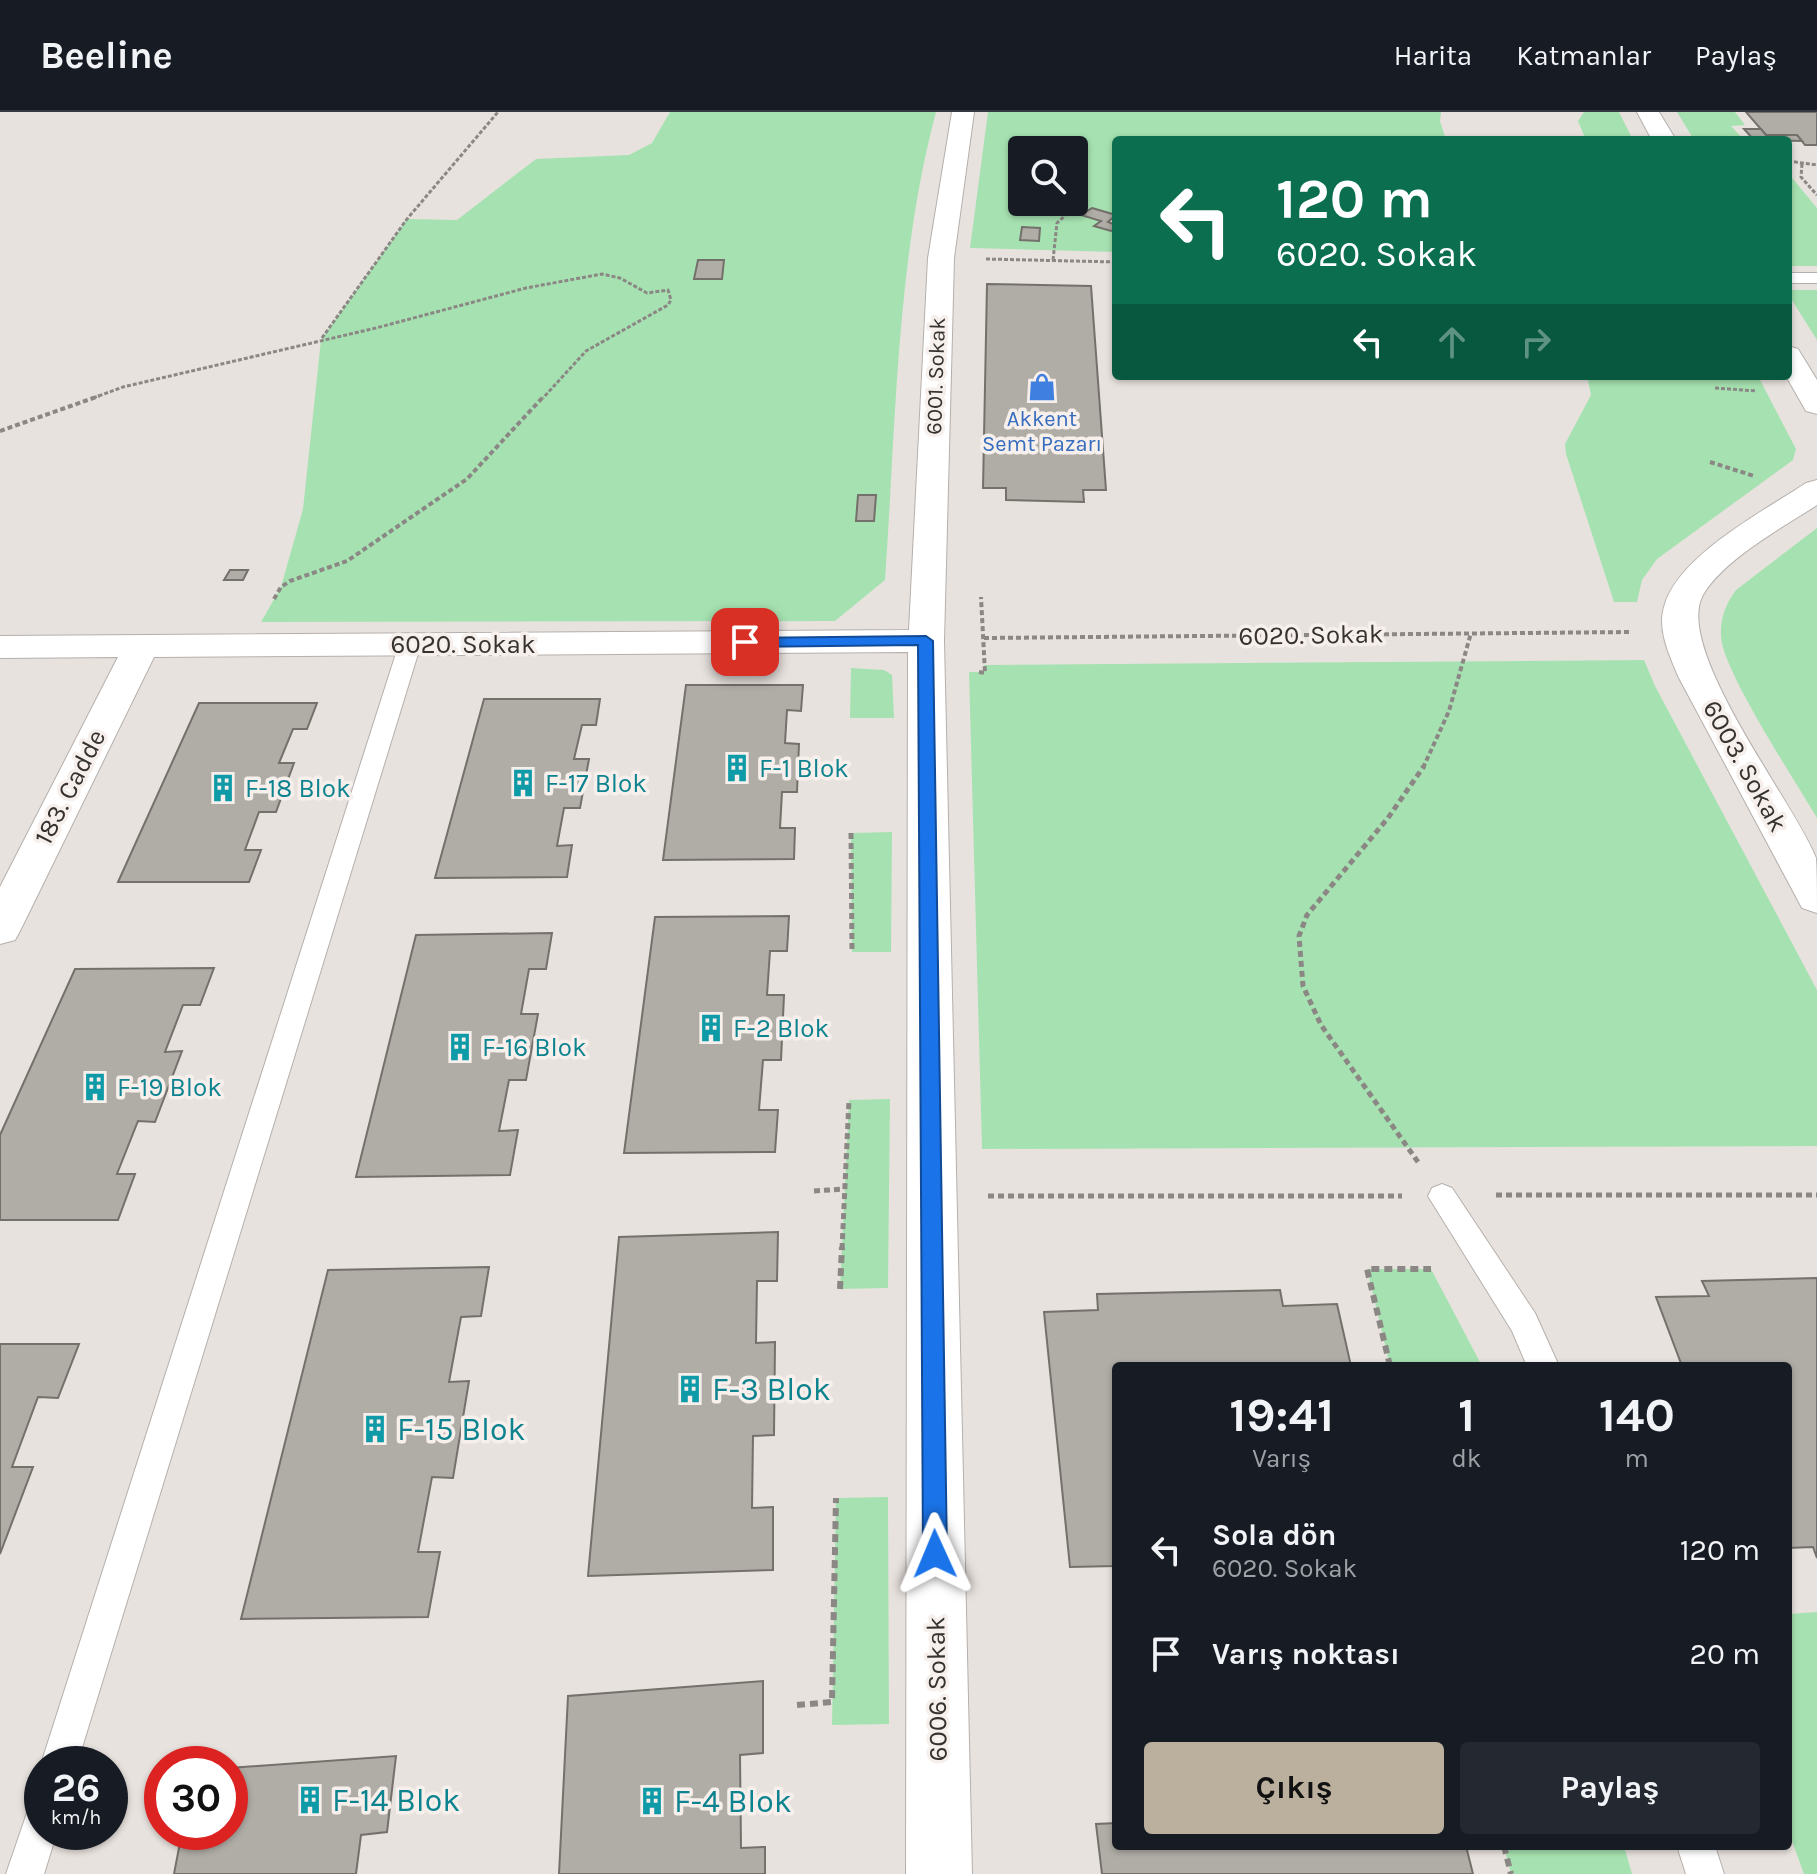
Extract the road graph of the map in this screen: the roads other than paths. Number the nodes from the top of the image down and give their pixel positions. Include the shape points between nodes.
1 (963, 112) edge
2 (1648, 112) edge
3 (1662, 136) edge
4 (1792, 278) edge
5 (1817, 278) edge
6 (1792, 362) edge
7 (1817, 405) edge
8 (1816, 491) edge
9 (926, 641) junction
10 (410, 644) junction
11 (141, 646) junction
12 (0, 647) edge
13 (1817, 898) edge
14 (0, 929) edge
15 (1442, 1196) road end
16 (1541, 1362) edge
17 (65, 1746) edge
18 (33, 1850) edge
19 (1697, 1850) edge
20 (25, 1874) edge
21 (939, 1874) edge
22 (1705, 1874) edge

1 - 9 street, 6001. Sokak via 941,258
2 - 3 street
4 - 5 lane
6 - 7 street
8 - 13 street, 6003. Sokak via 1693,581 1680,607 1688,658 1707,699
9 - 10 street, 6020. Sokak
9 - 21 street, 6006. Sokak
10 - 11 street, 6020. Sokak
10 - 17 lane
11 - 12 street, 6020. Sokak
11 - 14 street, 183. Cadde
15 - 16 lane via 1524,1323
18 - 20 lane
19 - 22 lane

